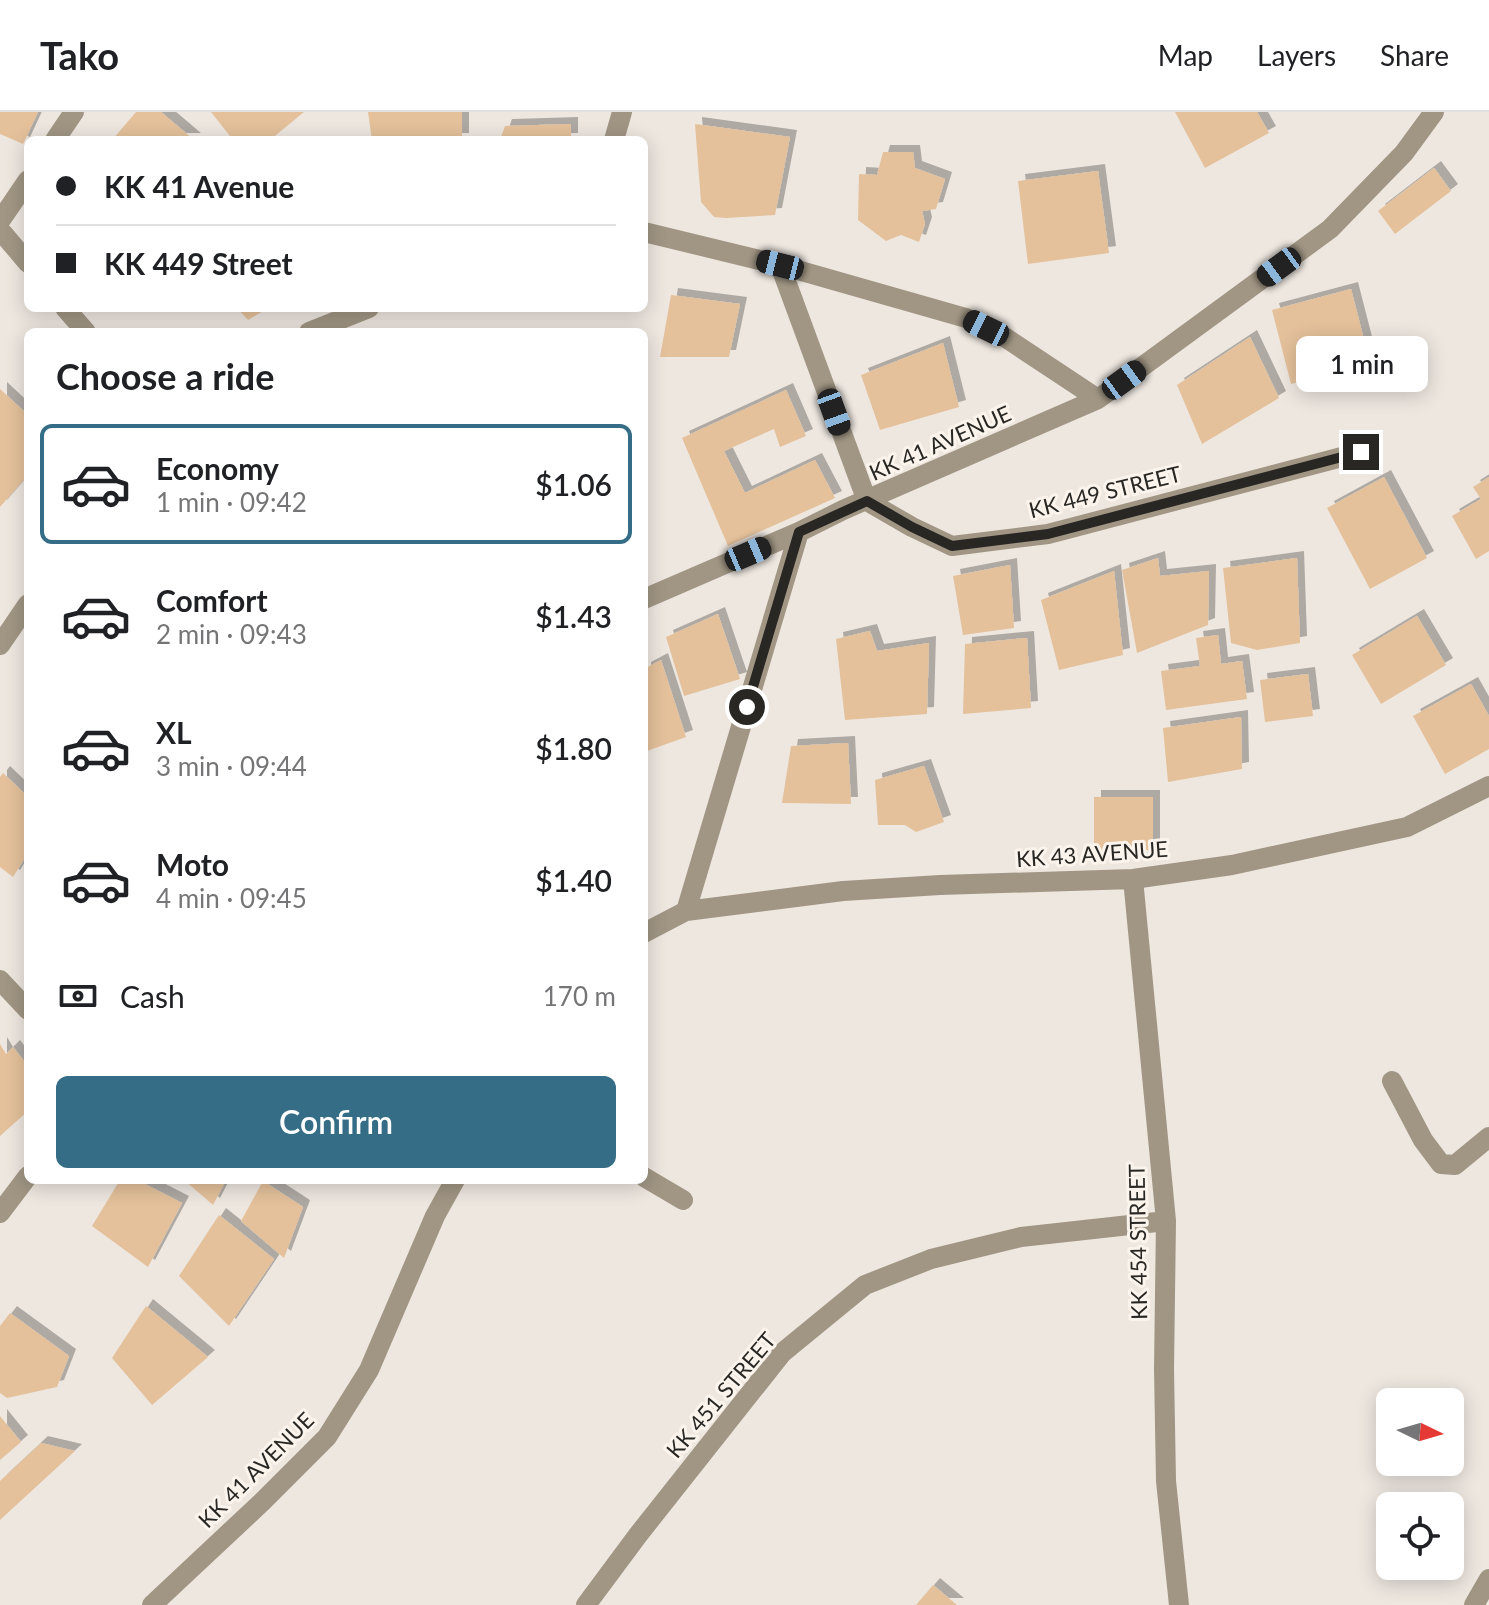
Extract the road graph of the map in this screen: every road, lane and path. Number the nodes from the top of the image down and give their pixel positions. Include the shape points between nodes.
1 (74, 112) edge
2 (622, 112) edge
3 (1434, 112) edge
4 (58, 136) edge
5 (615, 136) edge
6 (24, 186) edge
7 (0, 221) edge
8 (0, 230) edge
9 (648, 233) edge
10 (24, 258) edge
11 (780, 265) junction
12 (68, 312) edge
13 (359, 312) edge
14 (82, 328) edge
15 (319, 328) edge
16 (1098, 399) junction
17 (1361, 452) dead end
18 (867, 501) junction
19 (799, 532) junction
20 (648, 597) edge
21 (24, 610) edge
22 (0, 645) edge
23 (1489, 786) edge
24 (1133, 879) junction
25 (686, 911) junction
26 (648, 931) edge
27 (0, 980) edge
28 (24, 1006) edge
29 (1392, 1081) dead end
30 (1489, 1137) edge
31 (648, 1179) edge
32 (24, 1181) edge
33 (453, 1184) edge
34 (683, 1200) dead end
35 (0, 1213) edge
36 (1166, 1221) junction
37 (1489, 1579) edge
38 (152, 1605) edge
39 (586, 1605) edge
40 (1179, 1605) edge
41 (1474, 1605) edge

1 - 4 street
2 - 5 street
3 - 16 street, KK 41 AVENUE via 1404,153 1330,229
6 - 7 street
8 - 10 street
9 - 11 street
11 - 16 street via 966,318
11 - 18 street
12 - 14 street
13 - 15 street
16 - 18 street, KK 41 AVENUE
17 - 18 street, KK 449 STREET via 1048,534 952,546
18 - 19 street, KK 41 AVENUE
19 - 20 street, KK 41 AVENUE
19 - 25 street
21 - 22 street
23 - 24 street, KK 43 AVENUE via 1407,827 1232,865
24 - 25 street, KK 43 AVENUE via 843,891
24 - 36 street, KK 454 STREET
25 - 26 street
27 - 28 street
29 - 30 street via 1441,1164 1455,1165
31 - 34 street
32 - 35 street
33 - 38 street, KK 41 AVENUE via 369,1370 327,1437
36 - 39 street, KK 451 STREET via 1021,1237 931,1259 865,1285 782,1353
36 - 40 street, KK 454 STREET via 1166,1481
37 - 41 street

